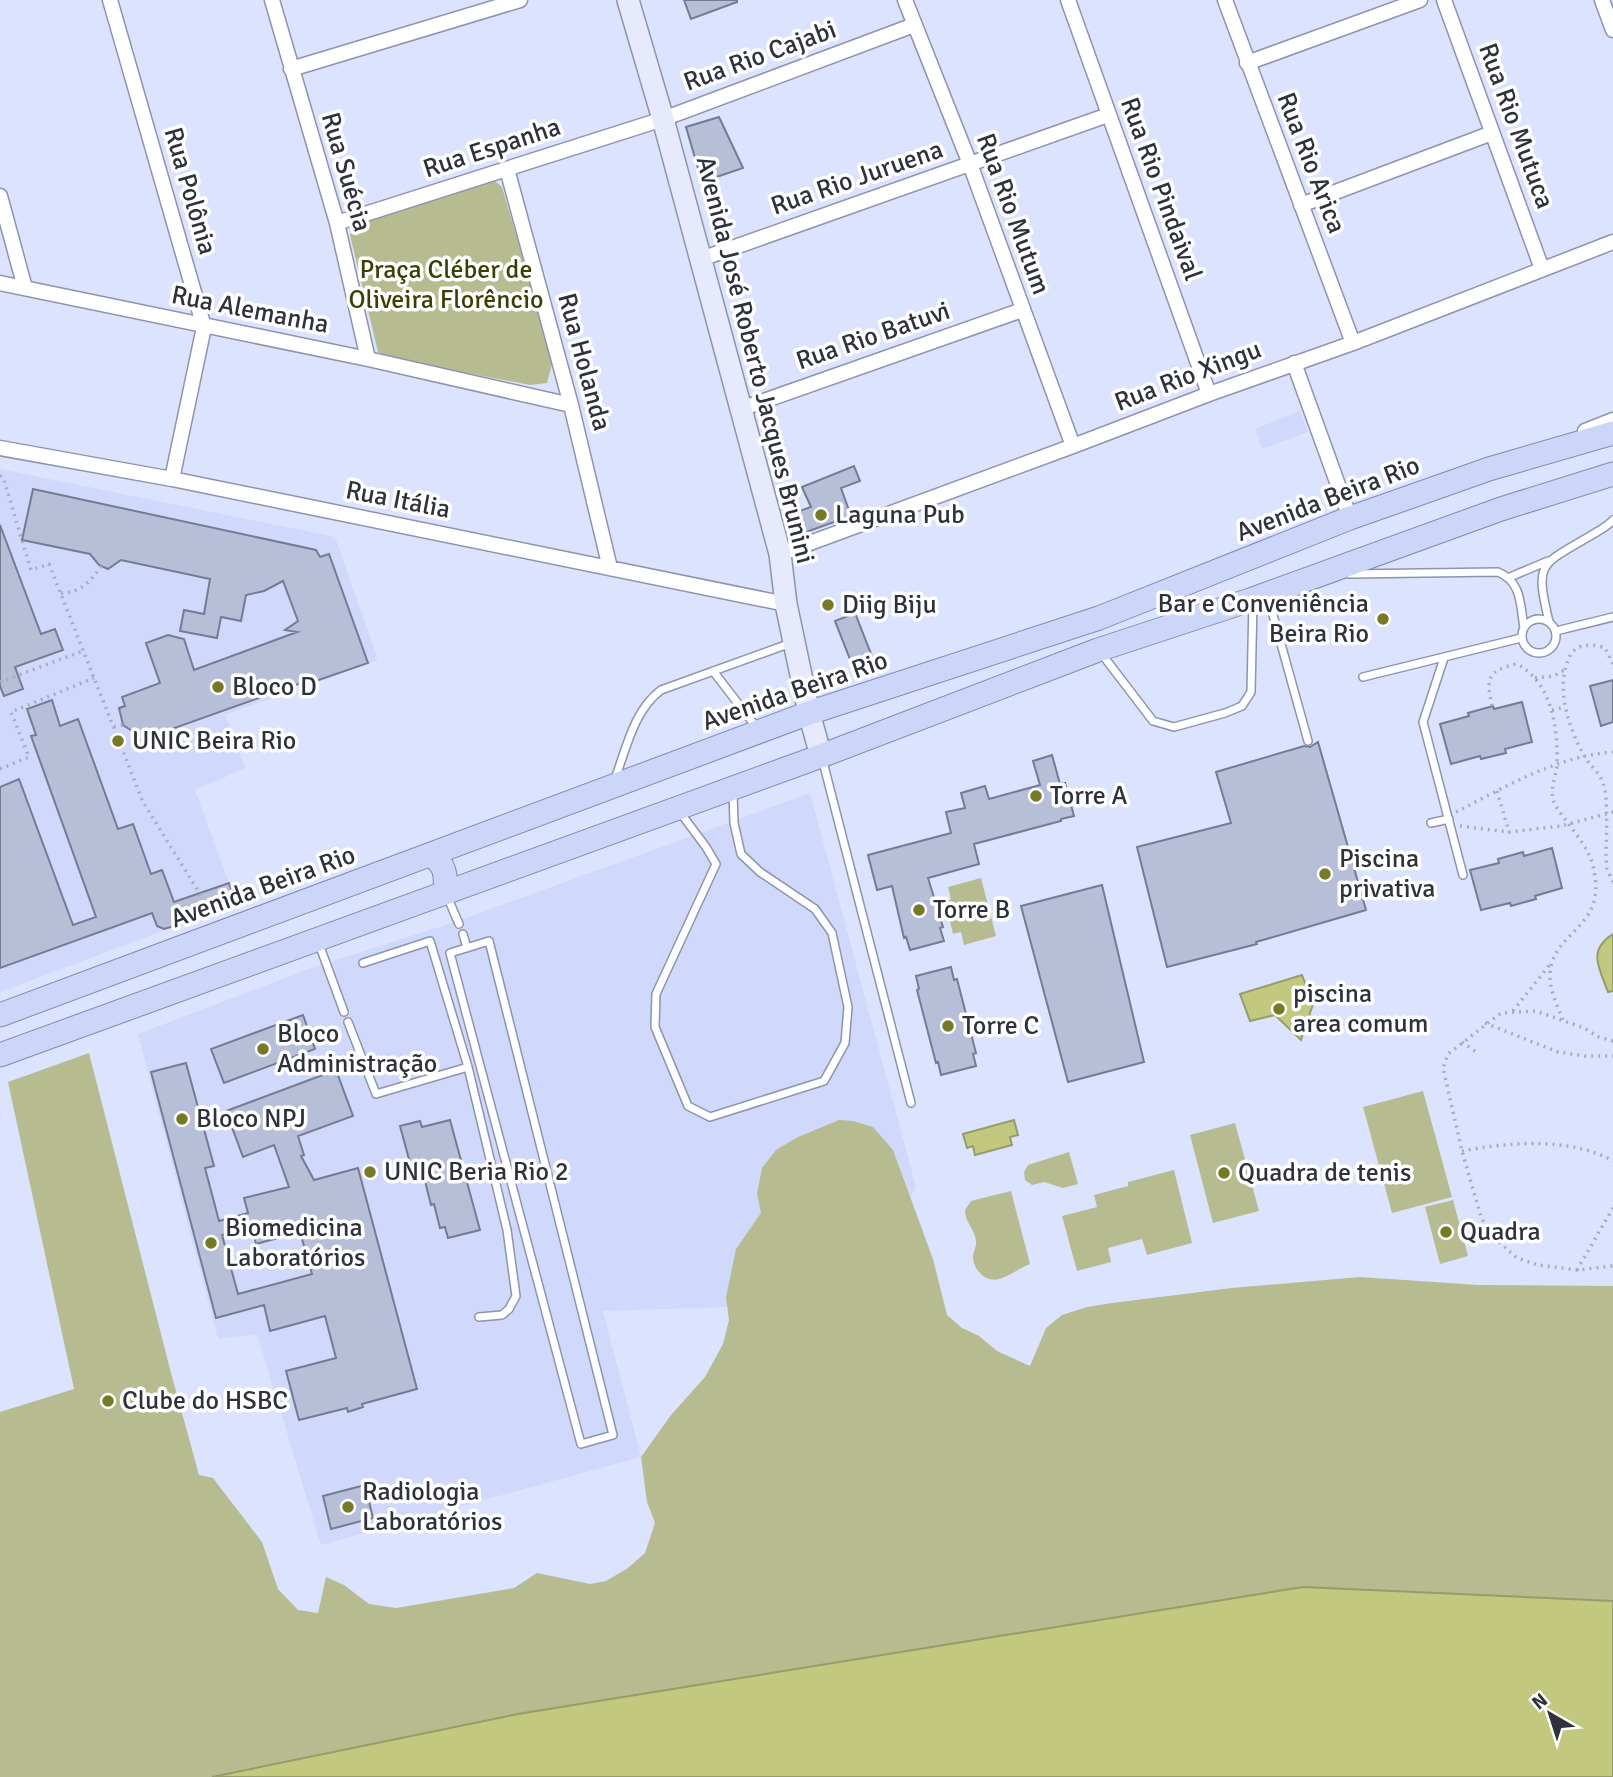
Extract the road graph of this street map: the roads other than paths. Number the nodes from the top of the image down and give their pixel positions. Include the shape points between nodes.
1 (110, 0) edge
2 (272, 0) edge
3 (520, 0) edge
4 (628, 0) edge
5 (905, 0) edge
6 (1068, 0) edge
7 (1225, 0) edge
8 (1420, 0) edge
9 (1444, 0) edge
10 (1602, 0) edge
11 (914, 25) junction
12 (1613, 30) edge
13 (1247, 62) junction
14 (291, 69) junction
15 (1108, 115) junction
16 (663, 118) junction
17 (1493, 133) junction
18 (970, 164) junction
19 (507, 169) junction
20 (0, 196) edge
21 (1301, 205) junction
22 (337, 223) junction
23 (1613, 242) edge
24 (701, 259) junction
25 (1542, 269) junction
26 (0, 283) edge
27 (25, 288) junction
28 (1022, 310) junction
29 (204, 327) junction
30 (1353, 343) junction
31 (368, 359) junction
32 (1294, 363) junction
33 (1209, 394) junction
34 (571, 405) junction
35 (741, 408) junction
36 (1613, 420) edge
37 (1613, 433) edge
38 (1073, 446) junction
39 (0, 448) edge
40 (1489, 469) junction
41 (1613, 474) edge
42 (173, 479) junction
43 (1350, 518) junction
44 (1613, 520) edge
45 (780, 554) junction
46 (1551, 559) junction
47 (610, 568) junction
48 (1324, 574) junction
49 (1510, 577) junction
50 (1260, 596) junction
51 (786, 604) junction
52 (1613, 617) edge
53 (1099, 618) junction
54 (1549, 622) junction
55 (1524, 628) junction
56 (1556, 631) junction
57 (1521, 638) junction
58 (794, 642) junction
59 (1098, 650) junction
60 (1444, 658) junction
61 (713, 671) junction
62 (1363, 677) dead end
63 (809, 713) junction
64 (760, 732) junction
65 (1308, 741) dead end
66 (821, 756) junction
67 (612, 787) junction
68 (733, 787) junction
69 (677, 807) junction
70 (1449, 820) junction
71 (1431, 822) dead end
72 (430, 855) junction
73 (1463, 875) dead end
74 (445, 892) junction
75 (459, 925) dead end
76 (463, 934) dead end
77 (317, 940) junction
78 (467, 948) junction
79 (363, 963) dead end
80 (344, 1012) dead end
81 (0, 1015) edge
82 (348, 1022) dead end
83 (0, 1055) edge
84 (468, 1067) junction
85 (911, 1102) dead end
86 (479, 1317) dead end

1 - 29 street, Rua Polônia
2 - 14 street, Rua Suécia
3 - 14 street
4 - 16 main road, Avenida José Roberto Jacques Brunini
5 - 11 street, Rua Rio Mutum
6 - 15 street, Rua Rio Pindaival
7 - 13 street, Rua Rio Arica
8 - 13 street
9 - 17 street, Rua Rio Mutuca
10 - 12 street
11 - 16 street, Rua Rio Cajabi
11 - 18 street, Rua Rio Mutum
13 - 21 street, Rua Rio Arica
14 - 22 street, Rua Suécia
15 - 18 street, Rua Rio Juruena
15 - 33 street, Rua Rio Pindaival
16 - 19 street, Rua Espanha
16 - 24 main road, Avenida José Roberto Jacques Brunini
17 - 21 street
17 - 25 street, Rua Rio Mutuca
18 - 24 street, Rua Rio Juruena
18 - 28 street, Rua Rio Mutum
19 - 22 street, Rua Espanha
19 - 34 street, Rua Holanda
20 - 27 street
21 - 30 street, Rua Rio Arica
22 - 31 street, Rua Suécia
23 - 25 street, Rua Rio Xingu
24 - 35 main road, Avenida José Roberto Jacques Brunini
25 - 30 street, Rua Rio Xingu
26 - 27 street, Rua Alemanha
27 - 29 street, Rua Alemanha
28 - 35 street, Rua Rio Batuvi
28 - 38 street, Rua Rio Mutum
29 - 31 street, Rua Alemanha
29 - 42 street, Rua Polônia
30 - 32 street, Rua Rio Xingu
31 - 34 street, Rua Alemanha
32 - 33 street, Rua Rio Xingu
32 - 43 street
33 - 38 street, Rua Rio Xingu
34 - 47 street, Rua Holanda
35 - 45 main road, Avenida José Roberto Jacques Brunini
36 - 40 street
37 - 40 main road, Avenida Beira Rio
38 - 45 street, Rua Rio Xingu
39 - 42 street, Rua Itália
40 - 43 main road, Avenida Beira Rio
41 - 48 main road via 1501,509
42 - 47 street, Rua Itália
43 - 53 main road, Avenida Beira Rio
44 - 46 lane
45 - 51 main road, Avenida José Roberto Jacques Brunini
46 - 49 lane
46 - 54 lane via 1542,572 1541,586
47 - 51 street, Rua Itália
48 - 49 lane via 1498,572
48 - 50 main road
49 - 55 lane via 1516,585
50 - 59 main road
50 - 59 lane via 1251,692 1242,706 1225,713 1174,727 1153,721
50 - 65 lane
51 - 58 main road, Avenida José Roberto Jacques Brunini
52 - 56 lane
53 - 59 main road via 1090,635
53 - 63 main road, Avenida Beira Rio
54 - 55 lane via 1533,620
54 - 56 lane
55 - 57 lane
56 - 57 lane via 1556,642 1543,653 1532,652
57 - 60 lane
58 - 61 lane
58 - 63 main road, Avenida José Roberto Jacques Brunini
59 - 66 main road
60 - 62 lane
60 - 70 lane via 1423,722
61 - 64 lane
61 - 67 lane via 652,697 636,722
63 - 64 main road, Avenida Beira Rio
63 - 66 main road, Avenida José Roberto Jacques Brunini
64 - 67 main road, Avenida Beira Rio
66 - 68 main road
66 - 85 lane, Avenida José Roberto Jacques Brunini
67 - 72 main road, Avenida Beira Rio
68 - 69 main road
68 - 69 lane via 741,854 815,909 832,933 848,1007 845,1043 824,1081 710,1117 688,1106 655,1027 656,994 716,864
69 - 74 main road
70 - 71 lane
70 - 73 lane
72 - 74 main road via 442,863
72 - 81 main road, Avenida Beira Rio
74 - 75 lane
74 - 77 main road
76 - 78 lane
77 - 80 lane
77 - 83 main road
78 - 78 lane via 489,941 613,1434 581,1444 450,953
79 - 84 lane via 430,941
82 - 84 lane via 376,1094
84 - 86 lane via 507,1230 516,1296 502,1315

